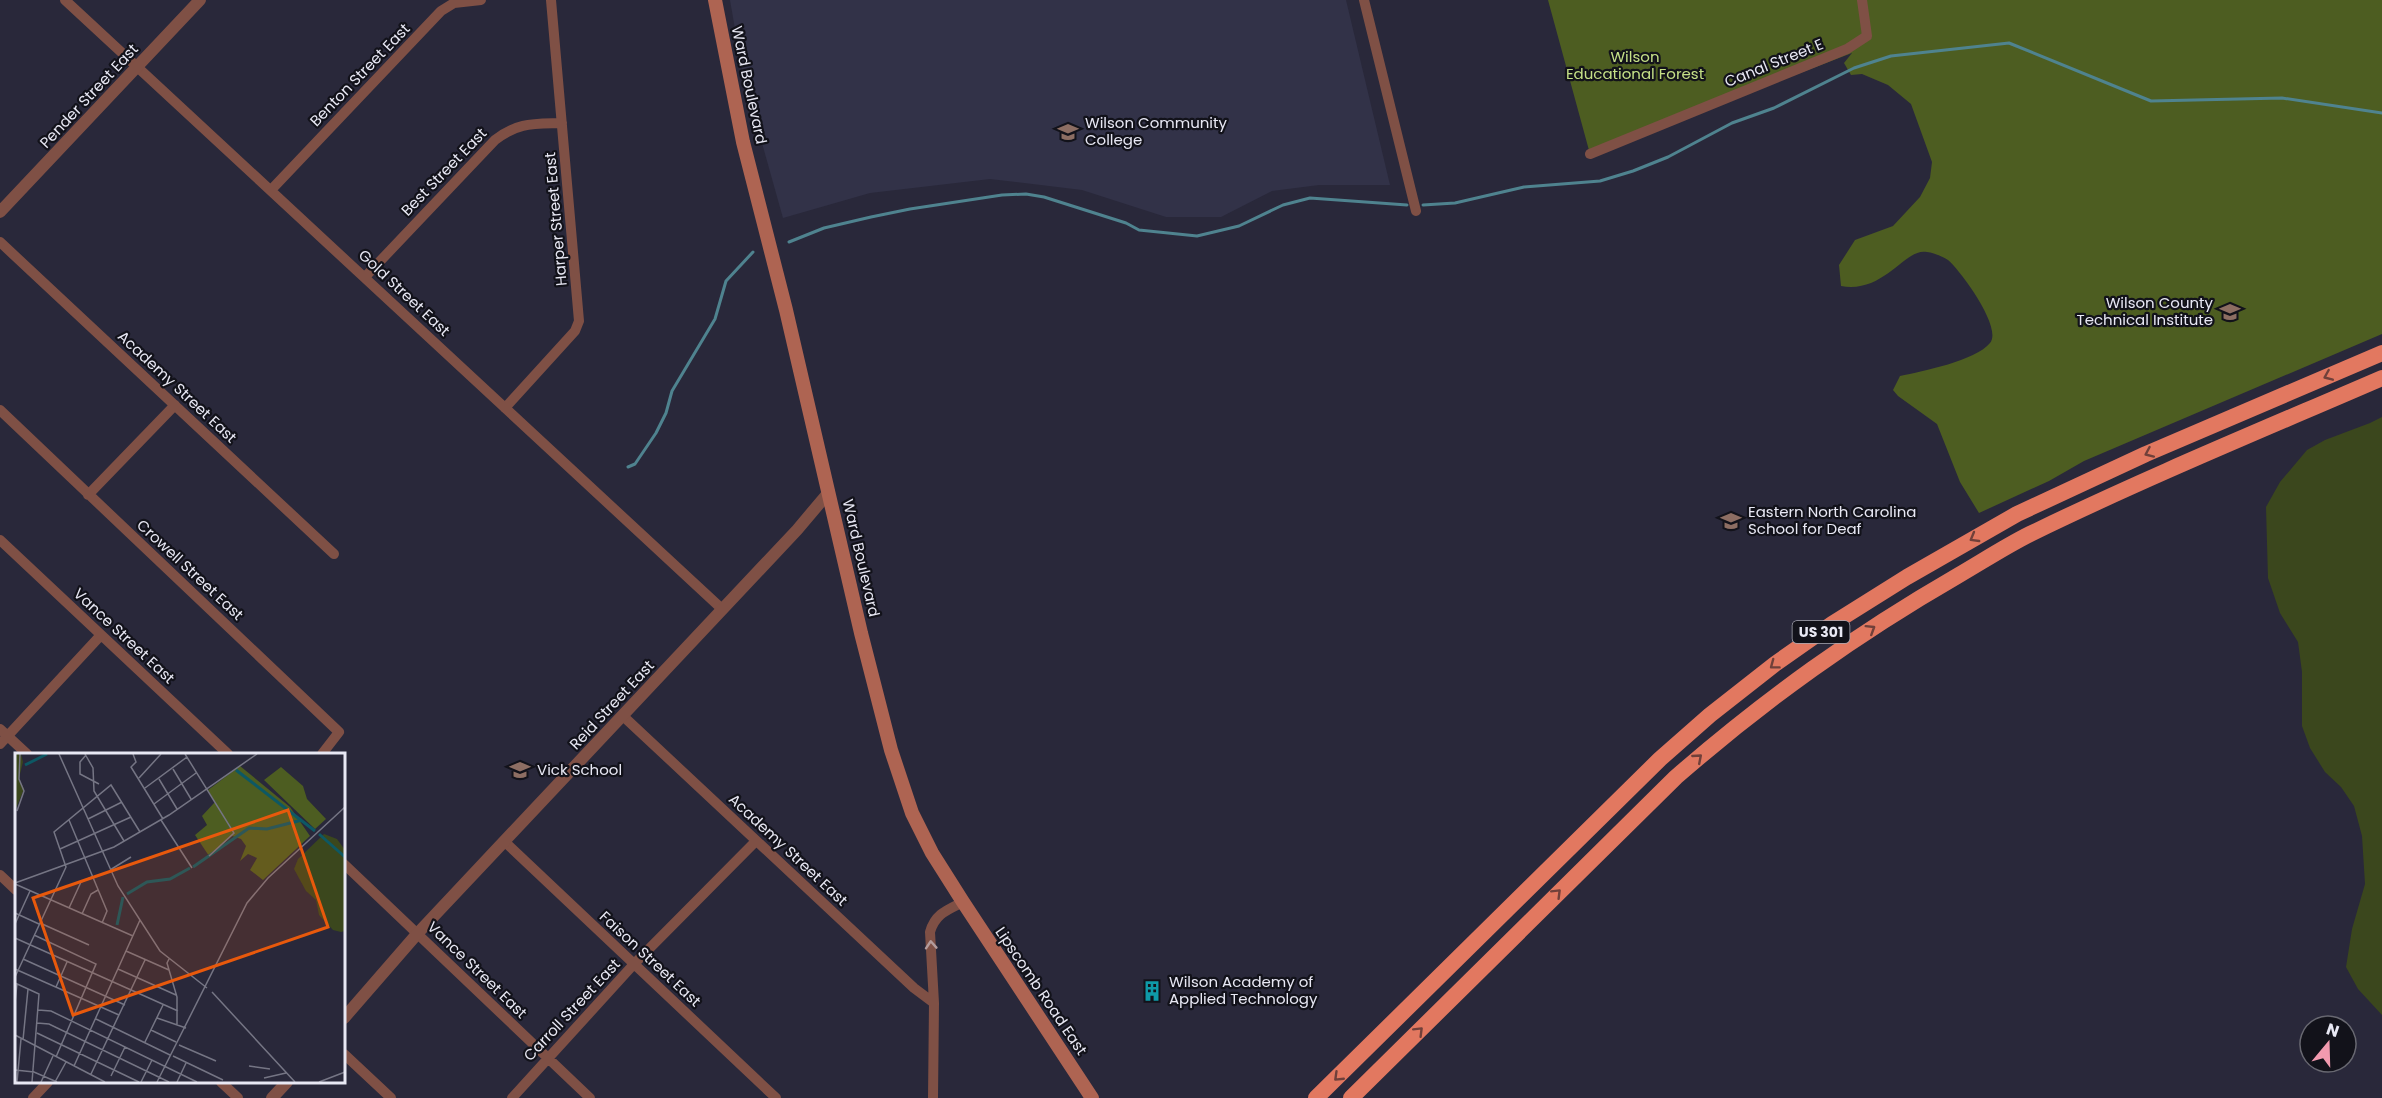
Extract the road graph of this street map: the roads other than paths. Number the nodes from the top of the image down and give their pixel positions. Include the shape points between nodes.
1 (65, 0) edge
2 (200, 0) edge
3 (481, 0) edge
4 (551, 0) edge
5 (715, 0) edge
6 (1364, 0) edge
7 (1862, 0) edge
8 (138, 67) junction
9 (562, 123) junction
10 (1590, 154) dead end
11 (271, 190) junction
12 (1416, 211) dead end
13 (0, 212) edge
14 (0, 242) edge
15 (365, 277) junction
16 (2382, 353) edge
17 (2382, 378) edge
18 (175, 405) junction
19 (505, 408) junction
20 (0, 410) edge
21 (829, 492) junction
22 (88, 495) junction
23 (0, 540) edge
24 (334, 554) dead end
25 (722, 609) junction
26 (101, 635) junction
27 (623, 716) junction
28 (3, 737) edge
29 (26, 753) edge
30 (227, 753) edge
31 (323, 753) edge
32 (504, 841) junction
33 (756, 841) junction
34 (345, 865) edge
35 (0, 875) edge
36 (15, 889) edge
37 (963, 902) junction
38 (417, 934) junction
39 (634, 964) junction
40 (934, 1003) junction
41 (345, 1017) edge
42 (345, 1055) edge
43 (548, 1059) junction
44 (47, 1083) edge
45 (222, 1083) edge
46 (286, 1083) edge
47 (33, 1098) edge
48 (238, 1098) edge
49 (272, 1098) edge
50 (391, 1098) edge
51 (512, 1098) edge
52 (590, 1098) edge
53 (776, 1098) edge
54 (933, 1098) edge
55 (1092, 1098) edge
56 (1316, 1098) edge
57 (1352, 1098) edge

1 - 8 street, Gold Street East
2 - 8 street, Pender Street East
3 - 11 street, Benton Street East via 454,3 441,11
4 - 9 street, Harper Street East
5 - 21 main road, Ward Boulevard via 743,142
6 - 12 street
7 - 10 street, Canal Street E via 1867,36 1847,49
8 - 11 street, Gold Street East
8 - 13 street, Pender Street East
9 - 15 street, Best Street East via 524,124 495,140
9 - 19 street, Harper Street East via 579,321 575,331
11 - 15 street, Gold Street East
14 - 18 street, Academy Street East
15 - 19 street, Gold Street East
16 -> 56 highway, US 301 via 2017,514 1832,624 1710,715 1660,759
57 -> 17 highway, US 301 via 1676,777 1789,684 1920,597 2028,535
18 - 22 street
18 - 24 street, Academy Street East
19 - 25 street, Gold Street East
20 - 22 street, Crowell Street East
21 - 25 street, Reid Street East
21 - 37 main road, Ward Boulevard via 891,750 912,813
22 - 31 street, Crowell Street East via 339,732
23 - 26 street, Vance Street East
25 - 27 street, Reid Street East
26 - 28 street
26 - 30 street, Vance Street East
27 - 32 street, Reid Street East
27 - 33 street, Academy Street East
28 - 29 street
32 - 38 street, Reid Street East
32 - 39 street, Faison Street East
33 - 39 street, Carroll Street East
33 - 40 street, Academy Street East
34 - 38 street, Vance Street East
35 - 36 street
40 -> 37 street via 930,932 933,921
37 - 55 main road, Lipscomb Road East
38 - 41 street, Reid Street East
38 - 43 street, Vance Street East
39 - 43 street, Carroll Street East
39 - 53 street, Faison Street East
40 - 54 street
42 - 50 street
43 - 51 street, Carroll Street East
43 - 52 street, Vance Street East
44 - 47 street
45 - 48 street
46 - 49 street

